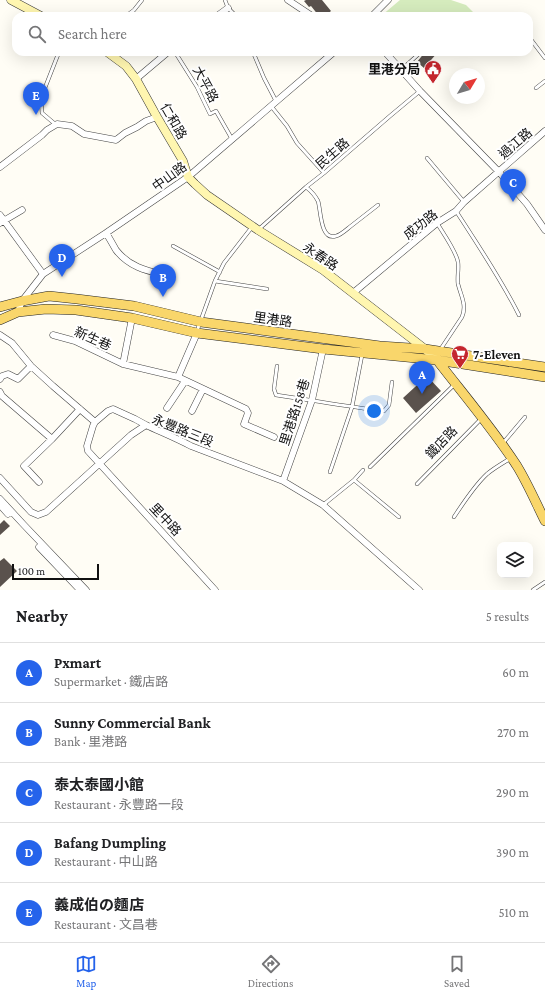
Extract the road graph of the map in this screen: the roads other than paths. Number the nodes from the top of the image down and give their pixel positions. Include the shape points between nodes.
1 (11, 0) edge
2 (142, 0) edge
3 (225, 0) edge
4 (288, 0) edge
5 (388, 0) edge
6 (228, 8) junction
7 (34, 12) edge
8 (131, 12) edge
9 (222, 12) edge
10 (232, 12) edge
11 (306, 12) edge
12 (376, 12) edge
13 (533, 42) edge
14 (57, 56) edge
15 (113, 56) edge
16 (163, 56) edge
17 (178, 56) edge
18 (255, 56) edge
19 (329, 56) edge
20 (389, 56) edge
21 (417, 56) edge
22 (545, 58) edge
23 (401, 70) junction
24 (136, 79) junction
25 (545, 81) edge
26 (536, 88) dead end
27 (420, 91) junction
28 (276, 101) junction
29 (271, 106) junction
30 (157, 117) junction
31 (55, 124) junction
32 (545, 131) edge
33 (232, 139) junction
34 (427, 158) dead end
35 (0, 167) edge
36 (499, 172) junction
37 (324, 173) junction
38 (188, 177) junction
39 (306, 187) junction
40 (464, 202) junction
41 (378, 205) dead end
42 (22, 210) dead end
43 (456, 211) junction
44 (0, 215) edge
45 (2, 222) edge
46 (436, 223) junction
47 (256, 228) junction
48 (545, 230) edge
49 (106, 233) junction
50 (173, 246) dead end
51 (220, 272) junction
52 (43, 274) junction
53 (169, 276) dead end
54 (215, 281) junction
55 (267, 289) dead end
56 (353, 293) junction
57 (22, 300) junction
58 (3, 306) edge
59 (18, 312) junction
60 (519, 315) dead end
61 (132, 318) junction
62 (0, 320) edge
63 (201, 322) junction
64 (197, 333) junction
65 (0, 335) edge
66 (53, 335) dead end
67 (323, 349) junction
68 (425, 349) junction
69 (362, 353) junction
70 (438, 356) junction
71 (123, 364) junction
72 (31, 366) junction
73 (277, 366) dead end
74 (545, 367) edge
75 (178, 377) junction
76 (545, 377) edge
77 (0, 379) edge
78 (185, 381) junction
79 (392, 382) dead end
80 (455, 384) junction
81 (203, 389) junction
82 (0, 392) edge
83 (312, 400) junction
84 (352, 407) junction
85 (166, 408) dead end
86 (80, 409) junction
87 (192, 412) dead end
88 (525, 417) dead end
89 (482, 418) junction
90 (95, 422) junction
91 (146, 425) junction
92 (274, 437) dead end
93 (52, 439) junction
94 (502, 445) junction
95 (511, 458) junction
96 (100, 464) junction
97 (370, 467) dead end
98 (363, 470) dead end
99 (330, 472) dead end
100 (0, 478) edge
101 (354, 480) junction
102 (283, 481) junction
103 (39, 482) dead end
104 (417, 484) dead end
105 (0, 499) edge
106 (0, 505) edge
107 (323, 505) junction
108 (454, 517) dead end
109 (399, 518) dead end
110 (545, 521) edge
111 (545, 582) edge
112 (80, 590) edge
113 (86, 590) edge
114 (215, 590) edge
115 (419, 590) edge
116 (533, 590) edge

1 - 7 street
2 - 8 lane
3 - 6 lane
4 - 11 street
5 - 12 street
6 - 9 street
6 - 10 lane
13 - 22 lane
14 - 31 lane via 41,98 42,113
15 - 24 street, 仁和路
16 - 24 street
17 - 33 lane, 大平路 via 198,87 210,114 216,111
18 - 28 lane
19 - 28 street, 中山路
20 - 23 street
21 - 23 lane
23 - 27 street
24 - 30 street, 仁和路
25 - 26 lane
27 - 36 street
27 - 37 lane, 民生路
28 - 29 street, 中山路
29 - 33 street, 中山路
29 - 37 lane via 297,143
30 - 31 street via 116,140 84,134 72,126
30 - 38 street, 仁和路 via 183,161
31 - 35 street
32 - 36 street, 過江路
33 - 38 street, 中山路
34 - 40 lane
36 - 40 street, 成功路
36 - 48 street via 527,204
37 - 39 lane, 民生路
38 - 47 street, 永春路 via 207,195
38 - 49 street, 中山路
39 - 41 lane via 316,198 323,229 331,237 346,230
39 - 47 lane, 民生路
40 - 43 street, 成功路
42 - 45 street
43 - 46 street, 成功路
43 - 60 lane
44 - 45 street
45 - 52 street
46 - 56 street, 成功路
46 - 70 lane via 458,260 458,282 465,304 462,317
47 - 51 lane, 民生路
47 - 56 street, 永春路 via 323,270
49 - 52 street, 中山路
49 - 53 street via 116,249 134,265
50 - 51 lane
51 - 54 lane, 民生路
52 - 57 street, 中山路
54 - 55 lane
54 - 63 lane, 民生路
56 - 68 street, 永春路
57 - 58 main road, 里港路
57 - 59 street, 中山路
57 - 63 main road, 里港路 via 49,296 78,299 134,306
58 - 62 street
59 - 61 main road, 里港路 via 46,309 76,310
59 - 62 main road, 里港路
61 - 64 main road, 里港路
61 - 71 street
63 - 64 lane, 民生路
63 - 68 main road, 里港路 via 373,345
64 - 67 main road, 里港路
64 - 75 street
65 - 72 street via 12,343
66 - 71 street, 新生巷
67 - 69 main road, 里港路
67 - 83 street, 里港路158巷
68 - 70 main road, 里港路
69 - 70 main road, 里港路
69 - 84 lane
70 - 74 main road, 里港路
70 - 76 main road, 里港路
70 - 80 main road
71 - 75 street, 新生巷
72 - 77 street via 18,379 8,374
72 - 86 street
73 - 83 lane via 274,389 276,395
75 - 78 street, 新生巷
78 - 81 street, 新生巷
78 - 85 street
79 - 84 lane via 389,405 384,411
80 - 89 main road
80 - 97 lane
81 - 87 street
81 - 92 street, 新生巷 via 246,409 248,414 244,424
82 - 93 street
83 - 84 lane
83 - 102 street, 里港路158巷
84 - 99 lane
86 - 90 street
86 - 93 street
88 - 94 lane
89 - 94 main road
89 - 104 lane, 鐵店路
90 - 91 street via 113,409
90 - 96 street, 里中路 via 87,446 88,451
91 - 96 street, 永豐路三段 via 131,435
91 - 102 street, 永豐路三段 via 191,446
93 - 103 street via 24,466
94 - 95 main road
95 - 108 lane via 482,478
95 - 110 main road via 529,487
96 - 100 street, 永豐路三段 via 46,512 38,515 31,512
96 - 114 street, 里中路
98 - 101 lane
101 - 107 lane
101 - 109 lane
102 - 107 street, 永豐路三段
105 - 113 street
106 - 112 street
107 - 115 street, 永豐路三段
111 - 116 lane

